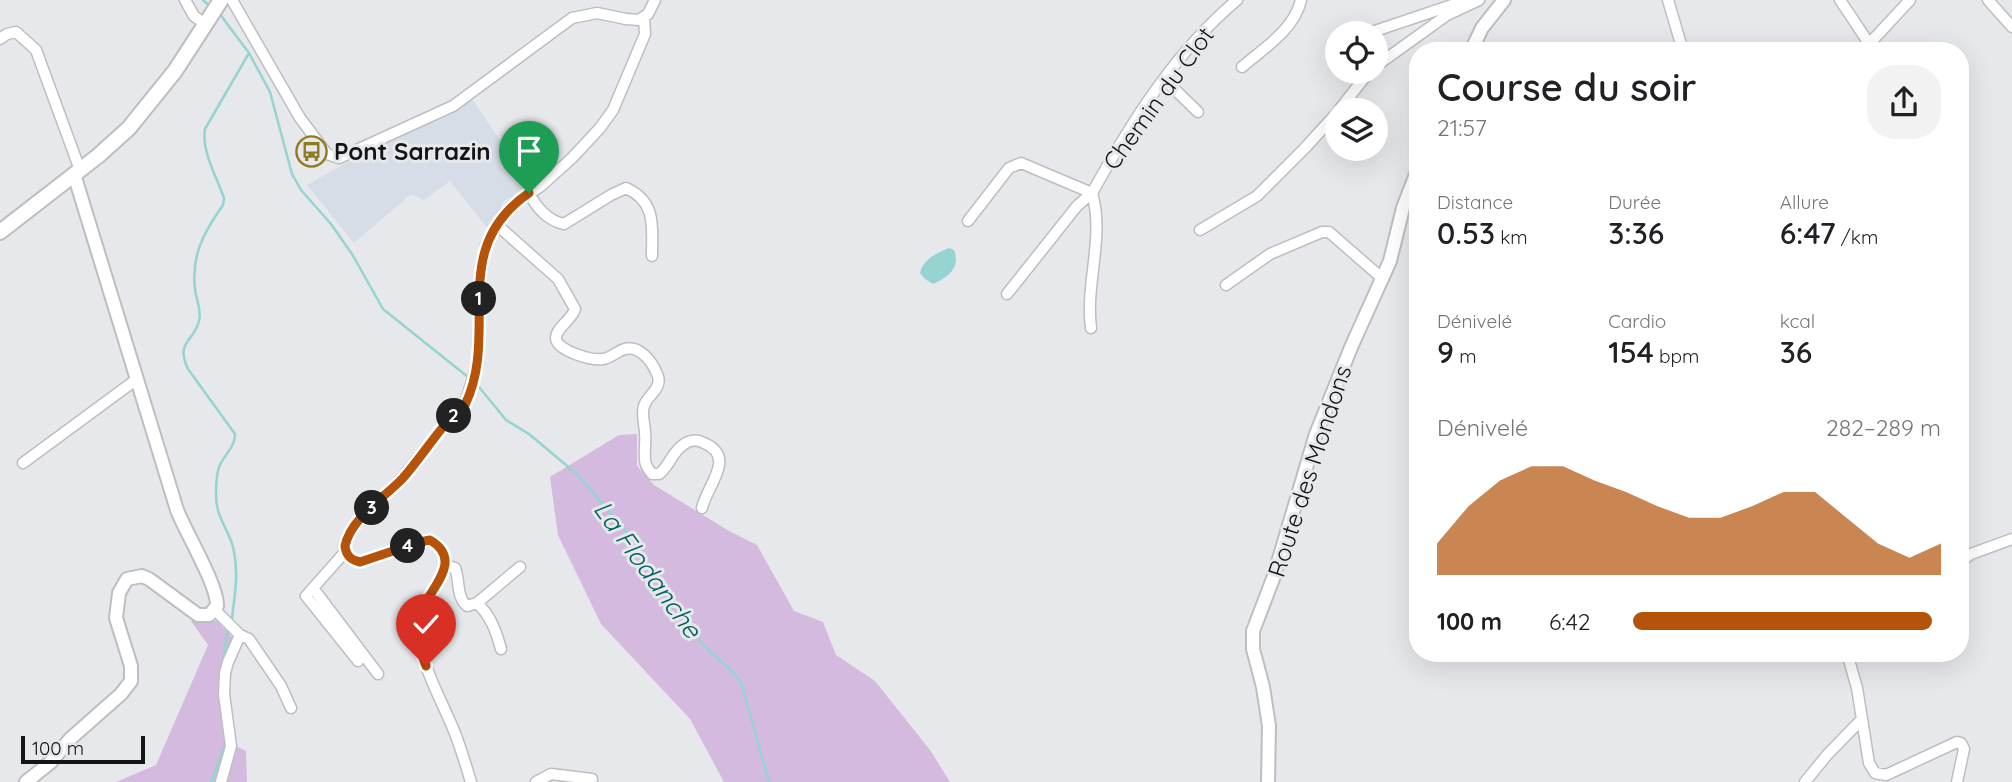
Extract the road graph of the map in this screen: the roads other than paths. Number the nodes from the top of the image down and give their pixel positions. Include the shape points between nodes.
1 (185, 0) edge
2 (655, 0) edge
3 (1237, 0) edge
4 (1301, 0) edge
5 (1504, 0) edge
6 (1668, 0) edge
7 (1840, 0) edge
8 (1910, 0) edge
9 (1988, 0) edge
10 (1475, 2) edge
11 (217, 9) edge
12 (644, 18) junction
13 (1388, 27) edge
14 (2012, 27) edge
15 (0, 39) edge
16 (1409, 42) edge
17 (1409, 42) edge
18 (1475, 42) edge
19 (1680, 42) edge
20 (1869, 42) edge
21 (1876, 42) edge
22 (1388, 57) edge
23 (1242, 67) dead end
24 (1165, 80) junction
25 (1360, 84) edge
26 (1349, 98) edge
27 (1198, 111) dead end
28 (1325, 126) edge
29 (75, 173) junction
30 (1409, 192) edge
31 (529, 193) junction
32 (1092, 193) junction
33 (968, 221) dead end
34 (0, 224) edge
35 (497, 225) junction
36 (1200, 230) dead end
37 (0, 232) edge
38 (652, 256) dead end
39 (1382, 279) junction
40 (1226, 285) dead end
41 (1007, 294) dead end
42 (1091, 328) dead end
43 (137, 379) junction
44 (23, 463) dead end
45 (702, 509) dead end
46 (2012, 539) edge
47 (345, 552) junction
48 (1969, 555) edge
49 (445, 565) junction
50 (520, 567) dead end
51 (313, 588) junction
52 (477, 603) junction
53 (215, 610) junction
54 (240, 635) junction
55 (501, 649) dead end
56 (358, 660) dead end
57 (1850, 662) edge
58 (378, 674) dead end
59 (291, 708) dead end
60 (1862, 719) junction
61 (592, 779) dead end
62 (26, 782) edge
63 (220, 782) edge
64 (471, 782) edge
65 (536, 782) edge
66 (1268, 782) edge
67 (1805, 782) edge
68 (1957, 782) edge

1 - 11 street via 194,16
2 - 12 street
3 - 24 street, Chemin du Clot via 1195,38
4 - 23 street via 1288,27
5 - 18 street
6 - 19 street
7 - 20 street
8 - 21 street
9 - 14 street
10 - 13 street
10 - 16 street
11 - 12 street via 327,154 339,158 453,106 572,18 597,13
11 - 29 main road via 141,114 115,142
12 - 31 street via 645,34 613,110 572,158
15 - 29 street via 16,32 36,50
17 - 22 street
24 - 27 street
24 - 32 street, Chemin du Clot via 1122,138
25 - 26 street
28 - 36 street via 1257,196
29 - 34 main road
29 - 37 main road
29 - 43 street
30 - 39 street, Route des Mondons
31 - 35 street
31 - 38 street via 542,211 564,224 626,188 637,193 651,212
32 - 33 street via 1021,163 1009,169
32 - 41 street
32 - 42 street, Chemin du Clot via 1097,218 1088,309
35 - 45 street via 558,279 575,309 558,331 556,342 561,347 598,360 637,349 657,373 657,387 643,409 645,461 652,474 664,471 687,442 705,443 718,453 719,470
35 - 47 street via 482,261 478,362 464,407 354,526
39 - 40 street via 1329,232 1322,232 1270,254
39 - 66 street, Route des Mondons via 1316,434 1253,631 1269,726
43 - 44 street
43 - 53 street via 185,531 216,593
46 - 48 street
47 - 49 street via 360,562 430,540 442,551
47 - 51 street
49 - 52 street via 455,568 461,601 467,606
49 - 64 street via 418,619 418,645
50 - 52 street
51 - 56 street via 306,596
51 - 58 street
52 - 55 street via 495,628
53 - 54 street
53 - 62 street via 204,617 198,615 149,579 127,579 119,593 116,618 131,681
54 - 59 street via 249,639
54 - 63 street via 225,673 231,746
57 - 60 street
60 - 67 street
60 - 68 street via 1869,764 1875,773 1886,775 1957,742 1964,749
61 - 65 street via 551,774

